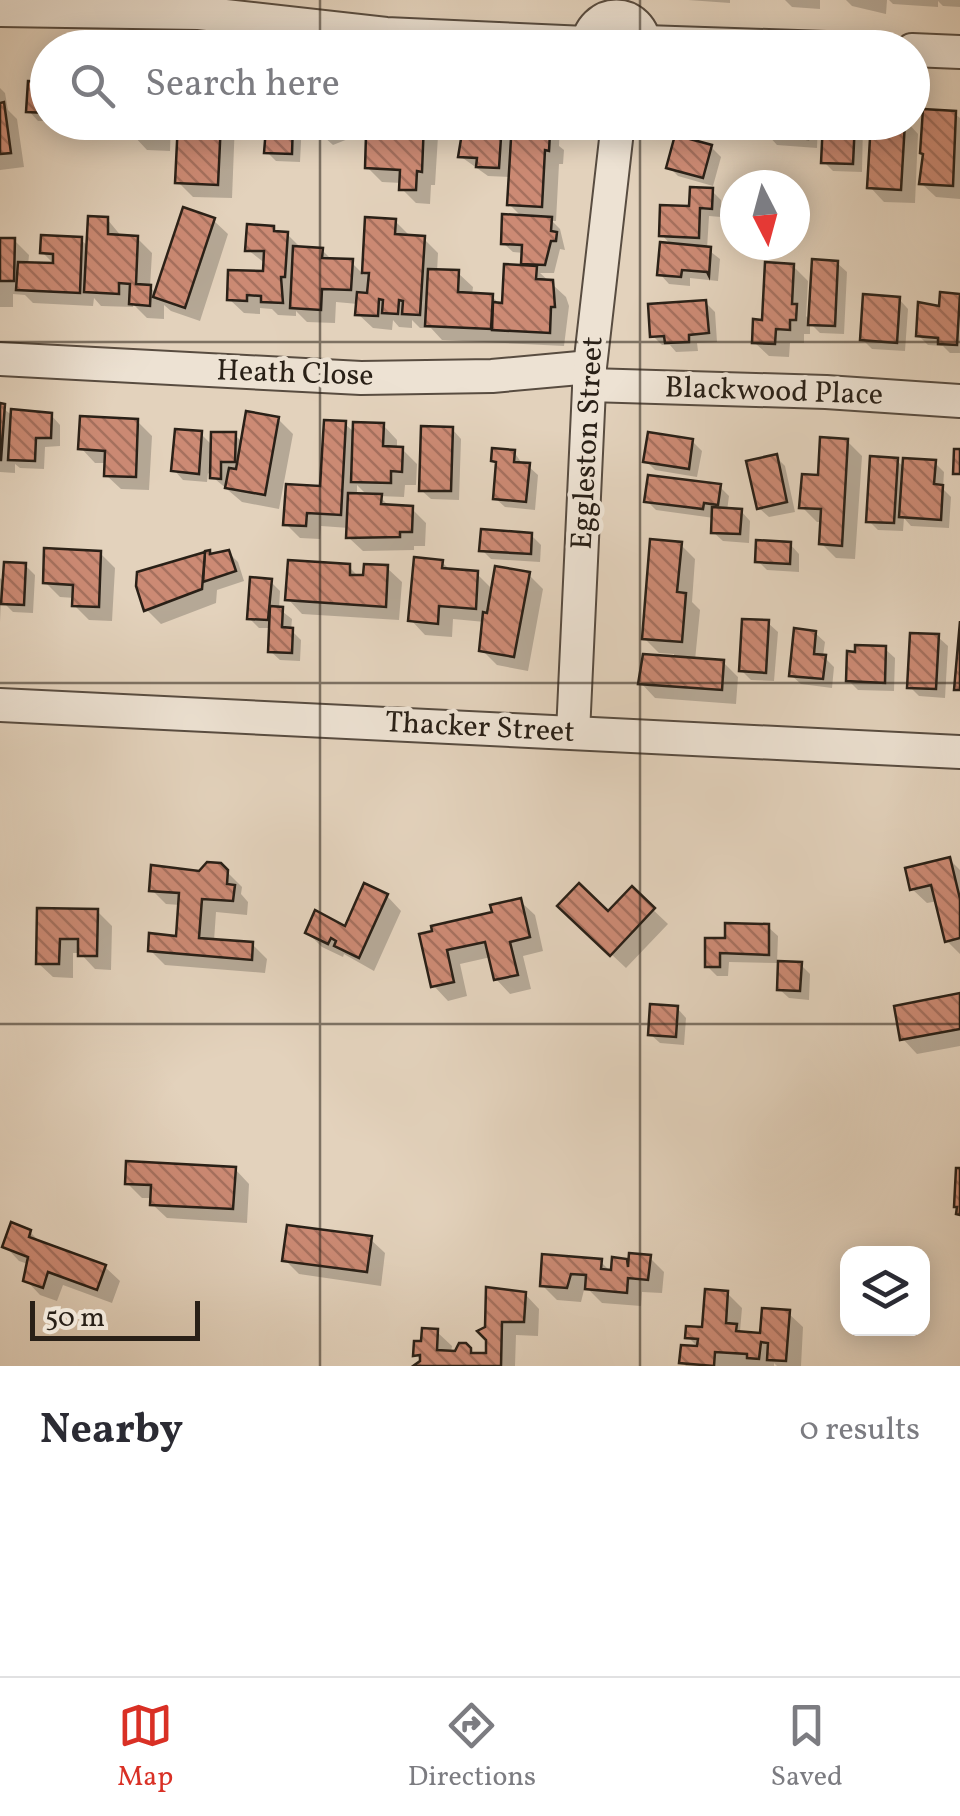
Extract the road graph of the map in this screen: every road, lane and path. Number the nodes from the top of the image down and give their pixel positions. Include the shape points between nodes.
1 (0, 10) edge
2 (616, 27) edge
3 (350, 30) edge
4 (517, 30) edge
5 (646, 30) edge
6 (930, 51) edge
7 (960, 52) edge
8 (612, 140) edge
9 (0, 359) edge
10 (589, 376) junction
11 (960, 401) edge
12 (0, 704) edge
13 (573, 733) junction
14 (960, 752) edge

1 - 3 street via 199,13
2 - 4 street
2 - 5 street
6 - 7 street
8 - 10 street, Eggleston Street
9 - 10 street, Heath Close via 361,378
10 - 11 street, Blackwood Place
10 - 13 street, Eggleston Street
12 - 13 street, Thacker Street
13 - 14 street, Thacker Street

